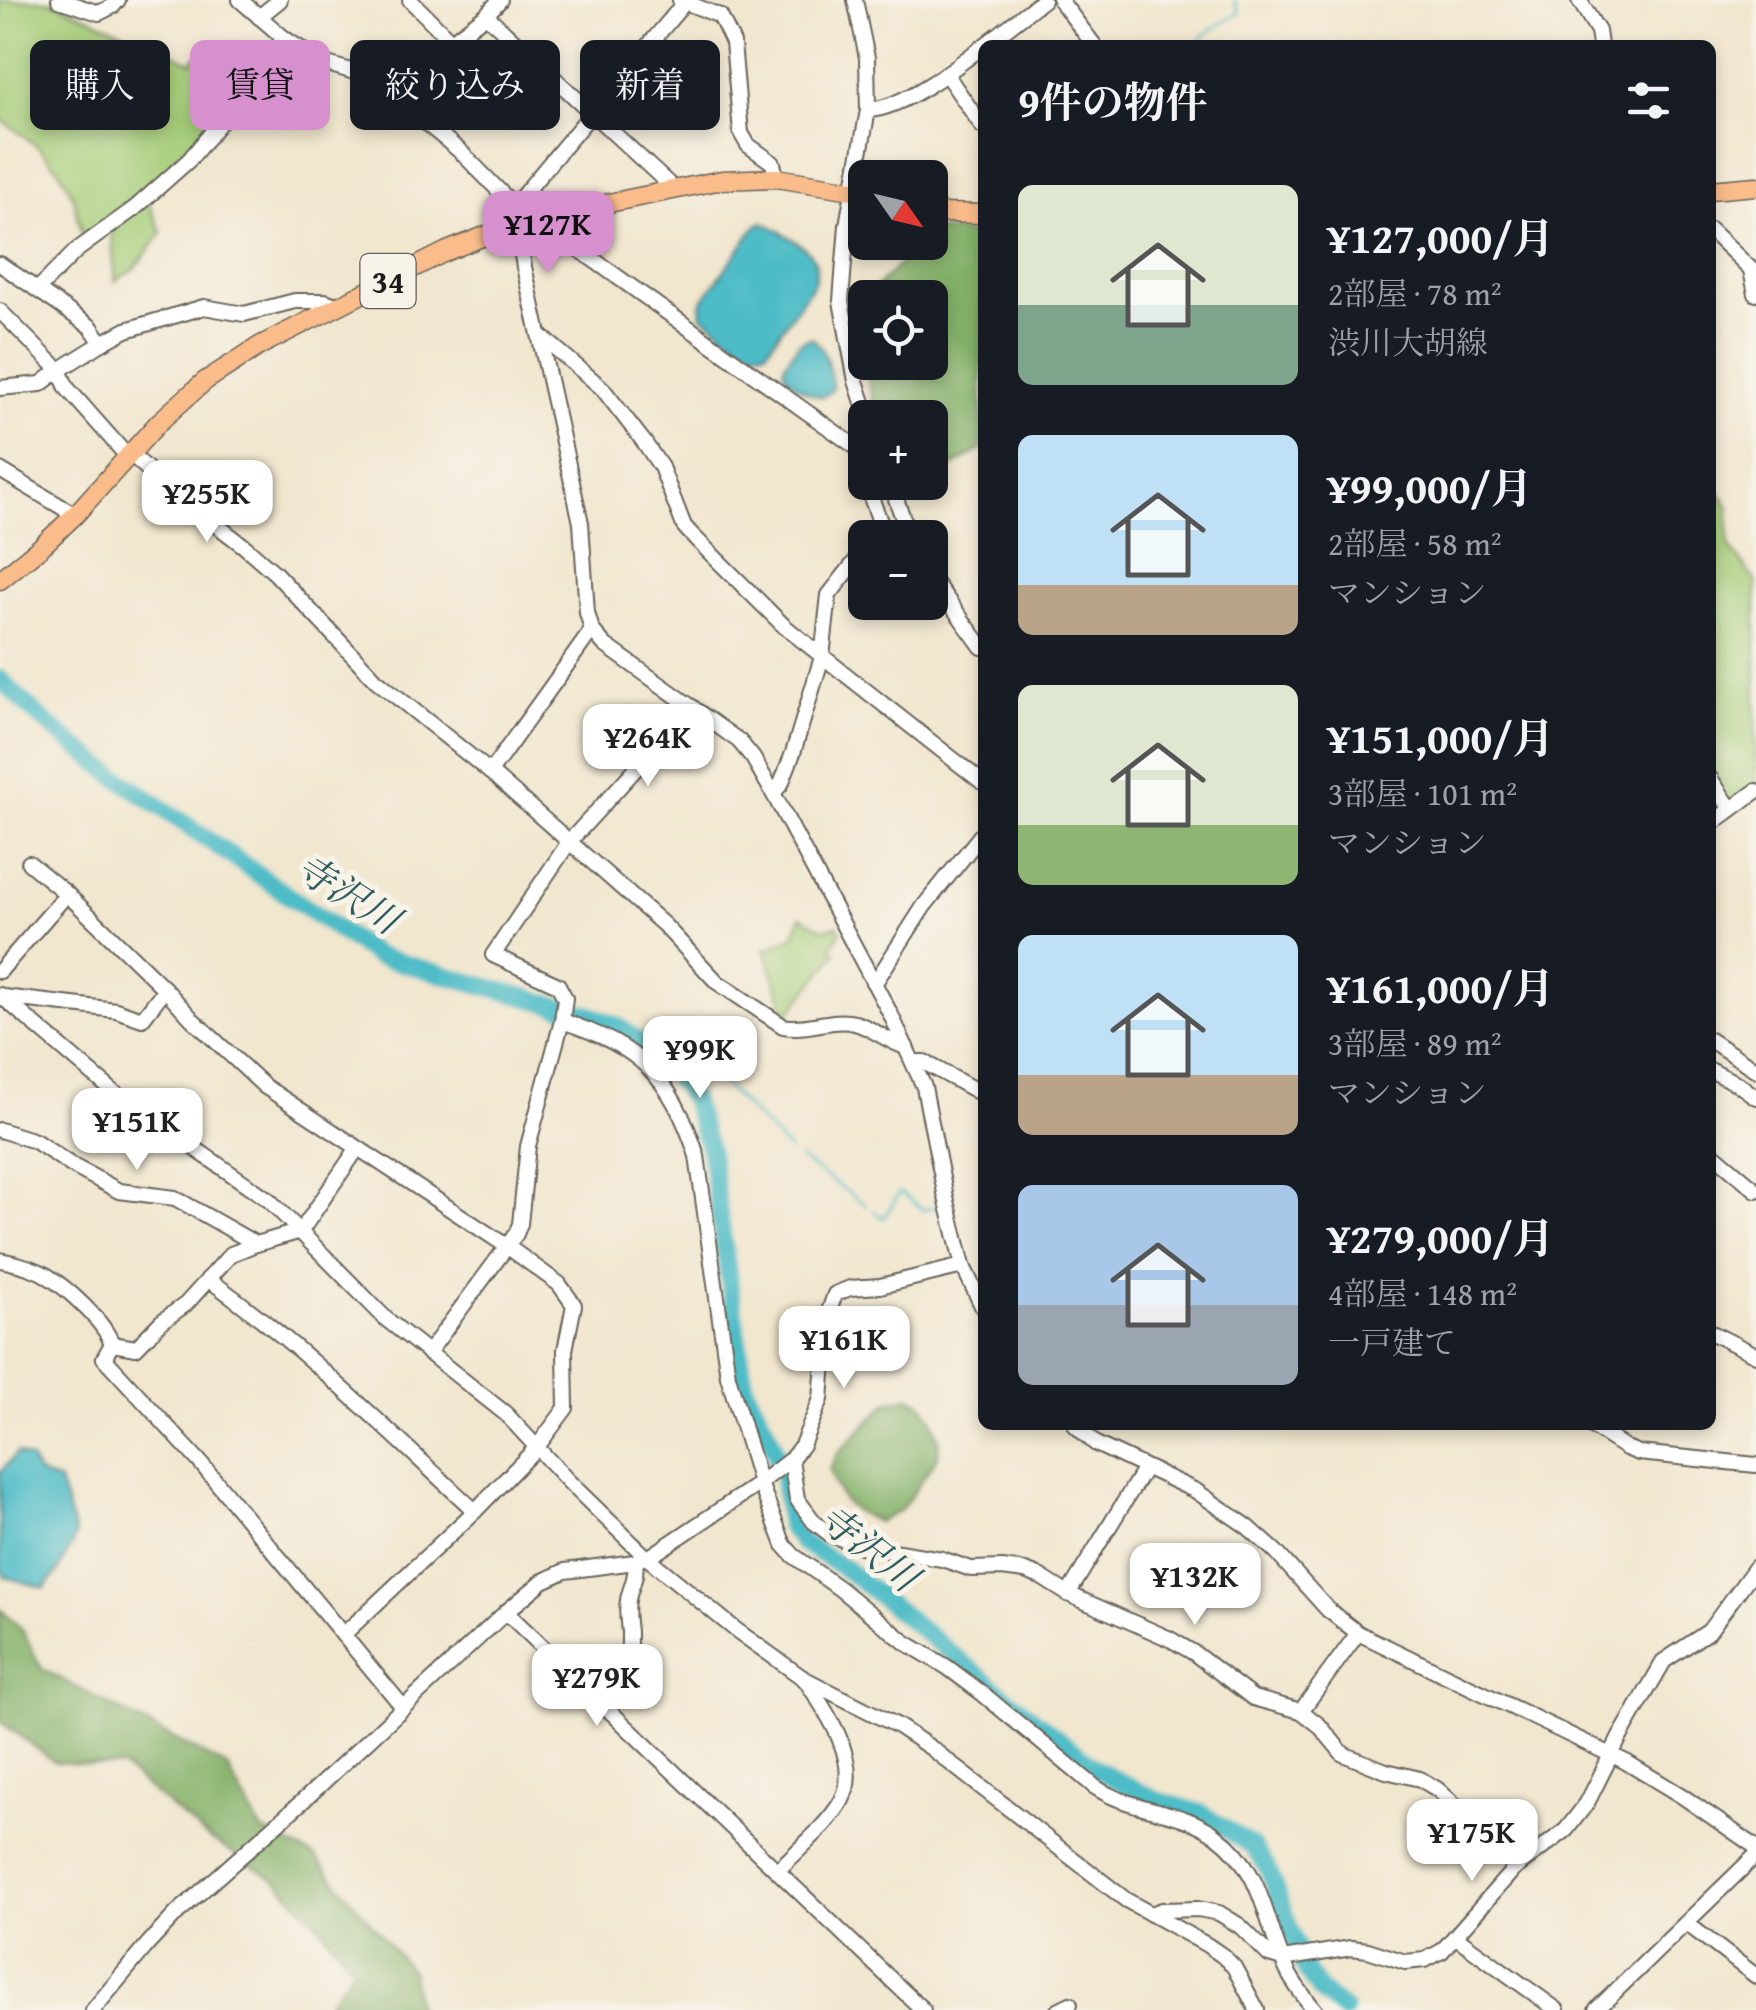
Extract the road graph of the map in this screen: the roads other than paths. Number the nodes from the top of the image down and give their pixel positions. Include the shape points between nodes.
1 (59, 0) edge
2 (118, 0) edge
3 (240, 0) edge
4 (280, 0) edge
5 (410, 0) edge
6 (500, 0) edge
7 (854, 0) edge
8 (1043, 0) edge
9 (1060, 0) edge
10 (1579, 0) edge
11 (682, 1) edge
12 (486, 15) junction
13 (259, 17) junction
14 (284, 38) junction
15 (450, 40) edge
16 (452, 40) edge
17 (651, 40) edge
18 (992, 40) edge
19 (1090, 40) edge
20 (1599, 40) edge
21 (978, 50) edge
22 (350, 71) edge
23 (946, 74) junction
24 (580, 102) edge
25 (868, 110) junction
26 (978, 120) edge
27 (580, 129) edge
28 (434, 130) edge
29 (610, 130) edge
30 (862, 160) edge
31 (776, 178) junction
32 (1756, 186) edge
33 (674, 189) junction
34 (848, 189) edge
35 (1716, 189) edge
36 (948, 213) edge
37 (978, 214) edge
38 (515, 216) junction
39 (535, 218) junction
40 (1716, 236) edge
41 (848, 242) edge
42 (0, 264) edge
43 (1754, 272) edge
44 (37, 290) junction
45 (1756, 294) edge
46 (339, 306) junction
47 (0, 311) edge
48 (540, 335) junction
49 (102, 343) junction
50 (59, 370) junction
51 (0, 388) edge
52 (862, 400) edge
53 (848, 441) edge
54 (128, 454) junction
55 (0, 470) edge
56 (74, 515) junction
57 (848, 570) edge
58 (0, 580) edge
59 (948, 601) edge
60 (592, 630) junction
61 (978, 642) edge
62 (822, 657) junction
63 (692, 707) junction
64 (490, 772) junction
65 (978, 779) edge
66 (1716, 786) edge
67 (774, 793) junction
68 (1754, 796) edge
69 (1732, 809) junction
70 (1716, 821) edge
71 (978, 839) edge
72 (568, 842) junction
73 (29, 863) dead end
74 (67, 894) junction
75 (0, 971) edge
76 (873, 982) junction
77 (165, 990) junction
78 (1, 996) edge
79 (562, 1018) junction
80 (1716, 1044) edge
81 (906, 1047) junction
82 (914, 1062) junction
83 (1756, 1070) edge
84 (1716, 1073) edge
85 (978, 1092) edge
86 (1756, 1097) edge
87 (0, 1130) edge
88 (357, 1149) junction
89 (1716, 1156) edge
90 (1756, 1190) edge
91 (301, 1230) junction
92 (256, 1244) junction
93 (508, 1247) junction
94 (0, 1260) edge
95 (963, 1266) junction
96 (208, 1279) junction
97 (978, 1298) edge
98 (1716, 1335) edge
99 (112, 1344) junction
100 (428, 1353) junction
101 (1756, 1355) edge
102 (1081, 1430) edge
103 (1598, 1430) edge
104 (537, 1447) junction
105 (788, 1461) junction
106 (1756, 1465) edge
107 (1144, 1468) junction
108 (764, 1480) junction
109 (475, 1511) junction
110 (643, 1558) junction
111 (1756, 1566) edge
112 (1068, 1594) junction
113 (506, 1612) junction
114 (1358, 1633) junction
115 (342, 1635) junction
116 (803, 1678) junction
117 (603, 1704) junction
118 (403, 1707) junction
119 (1301, 1711) junction
120 (1611, 1755) junction
121 (1756, 1846) edge
122 (1756, 1854) edge
123 (1520, 1864) junction
124 (778, 1870) junction
125 (1151, 1914) junction
126 (1686, 1923) junction
127 (1456, 1937) junction
128 (1295, 1957) junction
129 (1756, 1976) edge
130 (93, 2010) edge
131 (923, 2010) edge
132 (1257, 2010) edge
133 (1315, 2010) edge
134 (1556, 2010) edge
135 (1596, 2010) edge

1 - 2 street via 99,13
3 - 13 street
4 - 13 street
5 - 15 street
6 - 12 street
7 - 25 street via 867,58
8 - 18 street
9 - 19 street
10 - 20 street
11 - 17 street
11 - 31 street via 720,16 733,43 741,133 773,163
12 - 16 street
12 - 24 street
13 - 14 street
14 - 22 street via 321,62
14 - 44 street via 188,160
21 - 23 street
23 - 25 street
23 - 26 street
25 - 30 street
27 - 38 street
28 - 38 street
29 - 33 street
31 - 33 main road, 34
31 - 34 main road, 34
32 - 35 main road
33 - 39 main road, 34
36 - 37 main road
38 - 39 main road, 34
38 - 46 main road, 34
38 - 48 street
39 - 53 street
40 - 43 street
41 - 52 street via 842,301
42 - 44 street
43 - 45 street
44 - 49 street via 91,327
46 - 49 street via 295,301 244,314 204,307
46 - 54 main road, 34 via 222,368
47 - 50 street
48 - 60 street via 582,539
48 - 62 street via 602,388 644,442 691,534
49 - 50 street
50 - 51 street via 42,384
50 - 54 street
54 - 56 main road, 34
54 - 64 street via 275,573 376,680
55 - 56 street
56 - 58 main road, 34
57 - 62 street via 829,594
59 - 61 street
60 - 63 street
60 - 64 street
62 - 65 street
62 - 67 street
63 - 67 street via 746,747
63 - 72 street
64 - 72 street
66 - 69 street
67 - 76 street
68 - 69 street
69 - 70 street
71 - 76 street
72 - 79 street via 494,954 558,985
72 - 81 street via 718,982 783,1026 851,1023
73 - 74 street
74 - 75 street
74 - 77 street
76 - 81 street
77 - 78 street via 142,1019
77 - 88 street via 264,1086
78 - 91 street via 115,1094 270,1200
79 - 93 street via 528,1146 520,1224
79 - 108 street via 641,1060 689,1130 728,1376
80 - 83 street
81 - 82 street
82 - 85 street
82 - 95 street
84 - 86 street
87 - 92 street via 34,1140 119,1192 175,1198
88 - 91 street
88 - 93 street
89 - 90 street
91 - 92 street
91 - 100 street via 386,1320
92 - 96 street via 231,1254
93 - 100 street
93 - 104 street via 559,1284 574,1305 565,1350 566,1408
94 - 99 street via 44,1274 95,1316
95 - 97 street
95 - 105 street via 835,1294 821,1399
96 - 99 street via 136,1348
96 - 109 street via 315,1363
98 - 101 street
99 - 115 street via 104,1358
100 - 104 street via 487,1396
102 - 107 street
103 - 106 street via 1640,1453
104 - 109 street
104 - 110 street
105 - 108 street
105 - 112 street via 797,1499 831,1535 970,1569 1025,1571
107 - 112 street
107 - 114 street via 1196,1491 1248,1526
108 - 110 street
108 - 128 street via 794,1556 948,1667 1106,1794 1194,1822 1228,1845 1250,1872
109 - 115 street
110 - 113 street via 565,1572
110 - 116 street
110 - 117 street via 627,1603 624,1676
111 - 120 street via 1708,1631 1664,1661
112 - 119 street via 1170,1638 1253,1698
113 - 117 street
113 - 118 street
114 - 119 street
114 - 120 street
115 - 118 street
116 - 124 street via 836,1729 846,1785 841,1801
116 - 125 street via 931,1748
117 - 124 street
118 - 130 street via 177,1913
119 - 123 street via 1343,1754 1437,1790
120 - 121 street
120 - 123 street via 1566,1830
122 - 126 street
123 - 127 street
124 - 131 street
125 - 128 street via 1219,1913 1269,1956
125 - 132 street via 1223,1956
126 - 129 street
126 - 135 street
127 - 128 street via 1426,1960 1405,1962 1351,1948
127 - 134 street
128 - 133 street via 1296,1985

